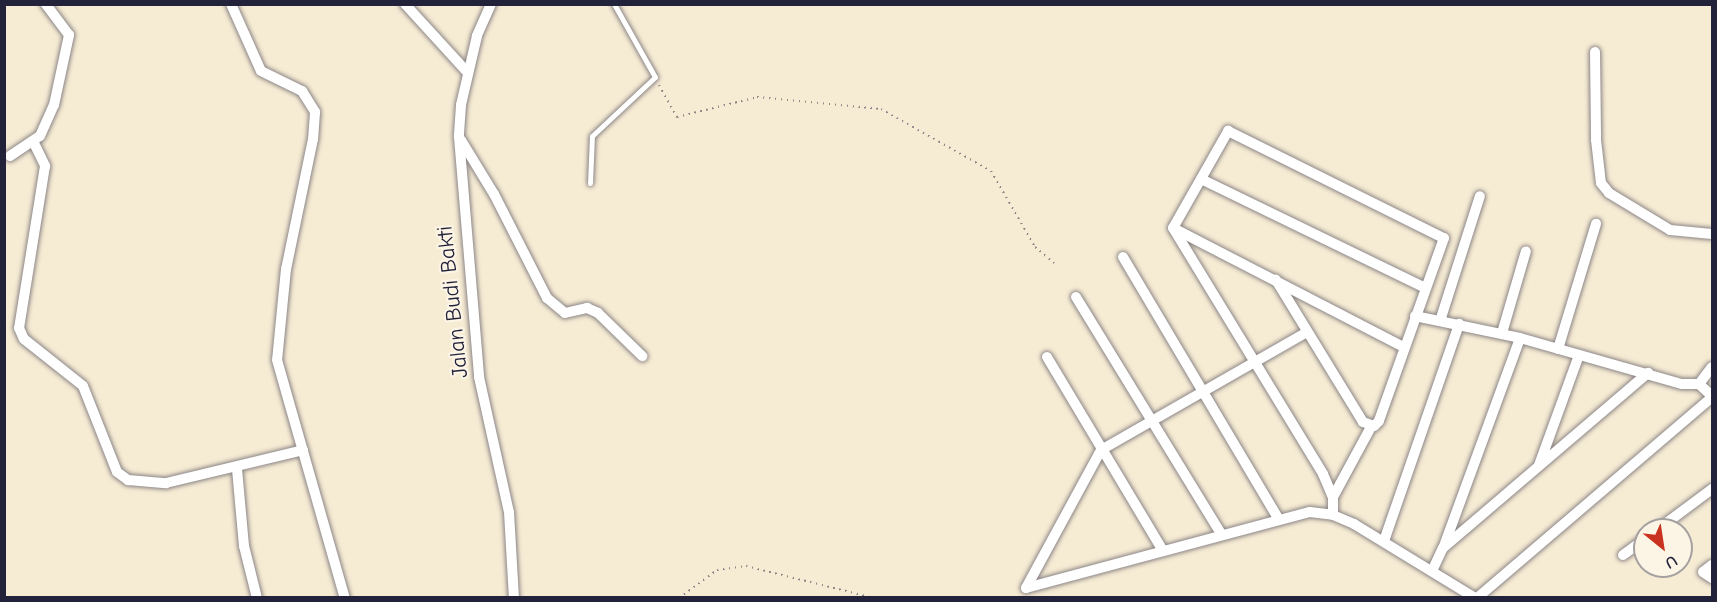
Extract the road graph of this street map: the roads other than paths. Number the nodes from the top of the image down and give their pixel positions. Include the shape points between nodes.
1 (46, 4) edge
2 (231, 4) edge
3 (405, 4) edge
4 (491, 4) edge
5 (614, 4) edge
6 (1595, 52) dead end
7 (468, 73) junction
8 (459, 137) junction
9 (33, 141) junction
10 (10, 156) dead end
11 (1201, 179) junction
12 (590, 183) dead end
13 (1480, 196) dead end
14 (1596, 224) dead end
15 (1173, 228) junction
16 (1713, 234) edge
17 (1526, 251) dead end
18 (1123, 257) dead end
19 (1276, 280) junction
20 (1425, 288) junction
21 (1076, 297) dead end
22 (1415, 316) junction
23 (1440, 321) junction
24 (1459, 324) junction
25 (1307, 332) junction
26 (1502, 333) junction
27 (1520, 338) junction
28 (1404, 348) junction
29 (1558, 350) junction
30 (1579, 355) junction
31 (642, 356) dead end
32 (1047, 357) dead end
33 (1255, 359) junction
34 (1713, 367) edge
35 (1648, 373) junction
36 (1699, 384) junction
37 (1203, 390) junction
38 (1713, 396) edge
39 (1152, 420) junction
40 (1371, 427) junction
41 (303, 450) junction
42 (1101, 450) junction
43 (1538, 467) junction
44 (237, 469) junction
45 (1713, 489) edge
46 (1333, 497) junction
47 (1333, 515) junction
48 (1278, 518) junction
49 (1673, 518) edge
50 (1222, 535) junction
51 (1384, 541) junction
52 (1443, 548) junction
53 (1633, 548) edge
54 (1163, 551) junction
55 (1623, 555) dead end
56 (1713, 564) edge
57 (1433, 569) junction
58 (1713, 578) edge
59 (257, 597) edge
60 (345, 597) edge
61 (514, 597) edge
62 (1476, 597) edge

1 - 9 street via 68,29 68,45 54,105 46,126
2 - 41 street via 261,70 302,91 315,112 286,269 277,360
3 - 7 street
4 - 7 street, Jalan Budi Bakti via 477,36
5 - 12 lane via 655,77 592,136
6 - 16 street via 1595,132 1601,183 1609,193 1670,230
7 - 8 street, Jalan Budi Bakti
8 - 31 street via 494,194 547,298 565,313 587,308 598,313
8 - 61 street, Jalan Budi Bakti via 479,377 509,512
9 - 10 street
9 - 44 street via 45,166 21,334 83,386 122,477 166,483
11 - 15 street
11 - 20 street
11 - 20 street via 1228,131 1444,238
13 - 23 street
14 - 29 street
15 - 19 street
15 - 33 street
17 - 26 street
18 - 37 street
19 - 25 street
19 - 28 street
20 - 22 street
21 - 39 street
22 - 23 street
22 - 28 street
23 - 24 street
24 - 26 street
24 - 51 street
25 - 33 street
25 - 40 street via 1363,422
26 - 27 street
27 - 29 street
27 - 52 street
28 - 40 street via 1379,421
29 - 30 street
30 - 35 street
30 - 43 street
32 - 42 street
33 - 37 street
33 - 46 street
34 - 36 street
35 - 36 street via 1682,384
35 - 43 street
36 - 38 street
37 - 39 street
37 - 48 street
38 - 62 street
39 - 42 street
39 - 50 street
40 - 46 street
41 - 44 street
41 - 60 street
42 - 54 street
42 - 54 street via 1026,588
43 - 52 street
44 - 59 street via 244,546
45 - 49 street
46 - 47 street
47 - 48 street via 1310,512
47 - 51 street
48 - 50 street
50 - 54 street
51 - 57 street
52 - 57 street
53 - 55 street
56 - 58 street via 1703,572
57 - 62 street

